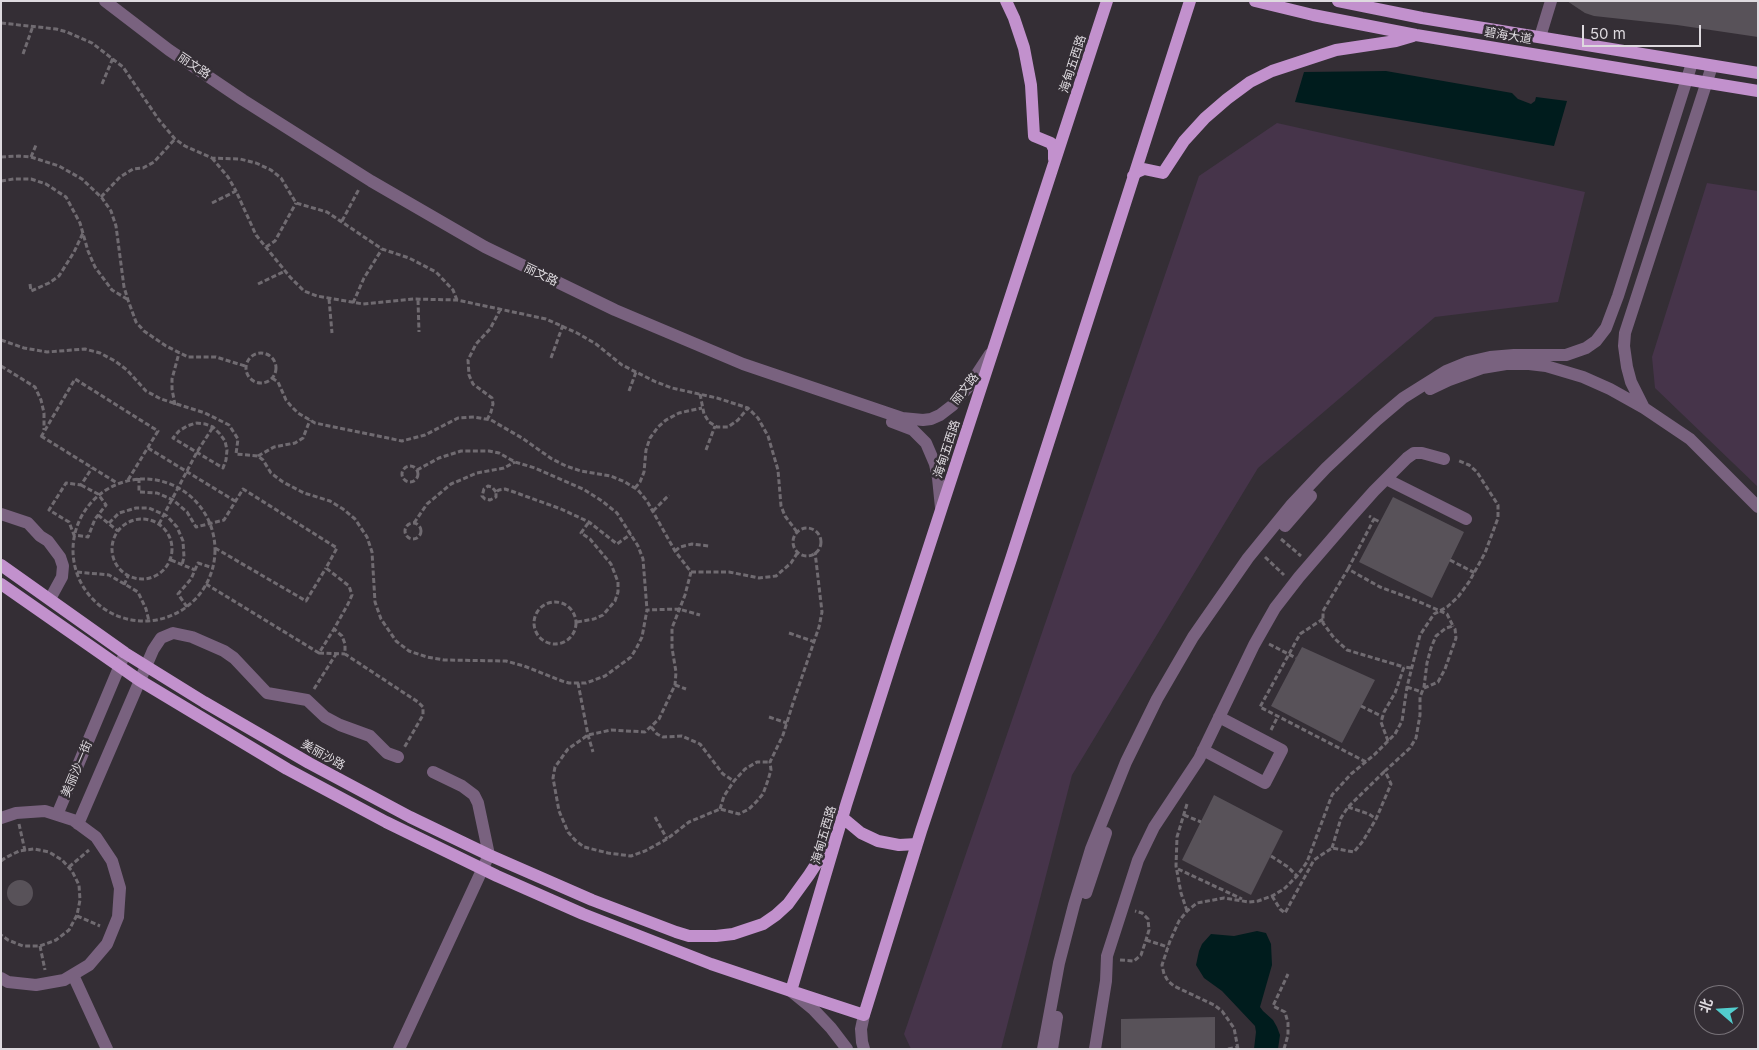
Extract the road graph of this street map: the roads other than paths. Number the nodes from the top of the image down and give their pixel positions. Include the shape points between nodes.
1 (94, 1) edge
2 (105, 1) edge
3 (1006, 1) edge
4 (1107, 1) edge
5 (1190, 1) edge
6 (1255, 1) edge
7 (1338, 1) edge
8 (1551, 1) edge
9 (1416, 35) junction
10 (1540, 37) junction
11 (1692, 63) junction
12 (1712, 66) junction
13 (1758, 73) edge
14 (1687, 80) junction
15 (1706, 83) junction
16 (1758, 91) edge
17 (1053, 164) junction
18 (1134, 176) junction
19 (994, 348) junction
20 (1644, 408) junction
21 (1444, 459) road end
22 (1386, 479) junction
23 (1758, 507) edge
24 (941, 512) junction
25 (1, 514) edge
26 (1466, 520) dead end
27 (1, 565) edge
28 (1, 584) edge
29 (50, 600) junction
30 (125, 653) junction
31 (145, 666) junction
32 (119, 667) junction
33 (139, 680) junction
34 (1220, 717) junction
35 (97, 722) junction
36 (118, 732) junction
37 (1203, 750) junction
38 (398, 757) road end
39 (433, 772) dead end
40 (57, 815) junction
41 (1, 818) edge
42 (842, 822) junction
43 (78, 824) junction
44 (917, 844) junction
45 (489, 855) junction
46 (483, 870) junction
47 (72, 975) junction
48 (2, 979) edge
49 (791, 991) junction
50 (864, 1015) junction
51 (108, 1049) edge
52 (399, 1049) edge
53 (847, 1049) edge
54 (864, 1049) edge
55 (1043, 1049) edge
56 (1052, 1049) edge
57 (1095, 1049) edge

1 - 24 street, 丽文路 via 189,72 288,138 483,254 605,313 720,361 912,430 926,443 935,464
2 - 19 street, 丽文路 via 169,50 244,100 378,185 485,247 607,306 743,364 902,418 923,420 940,415 953,405
3 - 17 main road via 1024,48 1031,85 1034,136 1052,144
4 - 17 main road, 海甸五西路
5 - 18 main road
6 - 9 main road, 碧海大道
7 - 10 main road, 碧海大道
8 - 10 street
9 - 14 main road, 碧海大道
9 - 18 main road via 1336,50 1272,71 1250,82 1205,118 1184,141 1163,173 1144,169
10 - 11 main road, 碧海大道
11 - 12 main road, 碧海大道
11 - 14 street
12 - 13 main road, 碧海大道
12 - 15 street
14 - 15 main road, 碧海大道
14 - 55 street via 1618,296 1606,328 1596,341 1566,354 1514,355 1468,362 1446,371 1403,398 1292,504 1248,558 1193,637 1126,762 1091,849 1061,955
15 - 16 main road, 碧海大道
15 - 20 street via 1624,333 1631,382
17 - 19 main road, 海甸五西路
18 - 44 main road
19 - 24 main road, 海甸五西路
20 - 23 street via 1690,439
20 - 56 street via 1583,377 1546,366 1506,364 1482,368 1430,389 1408,404 1304,503 1211,622 1174,683 1120,795 1081,908
21 - 22 street via 1414,453
22 - 26 street
22 - 34 street via 1356,510 1275,608
24 - 42 main road, 海甸五西路
25 - 29 street via 28,523 60,557 62,577
27 - 29 main road, 美丽沙路
28 - 32 main road
29 - 30 main road, 美丽沙路
30 - 31 main road, 美丽沙路
30 - 32 street, 美丽沙一街
31 - 33 street, 美丽沙一街
31 - 38 street, 美丽沙一街 via 162,638 173,633 201,640 234,658 266,693 307,700 325,716 370,736 387,753
31 - 45 main road, 美丽沙路 via 317,767
32 - 33 main road
32 - 35 street, 美丽沙一街
33 - 36 street, 美丽沙一街
33 - 46 main road via 337,797
34 - 37 street
34 - 37 street via 1282,750 1265,783
35 - 36 street
35 - 40 street, 美丽沙一街
36 - 43 street, 美丽沙一街
37 - 57 street via 1154,827 1138,860 1107,956
39 - 45 street via 474,795
40 - 41 street via 16,812
40 - 43 street
42 - 44 main road via 878,841
42 - 45 main road, 美丽沙路 via 809,875 776,915 762,924 733,934 702,937 656,925
42 - 49 main road, 海甸五西路
43 - 47 street via 99,841 112,861 120,888 118,917 107,944 88,965
44 - 50 main road
45 - 46 street
46 - 49 main road via 649,941
46 - 52 street
47 - 48 street via 64,980 36,985
47 - 51 street
49 - 50 main road
49 - 53 street via 813,1009
50 - 54 street via 861,1029

